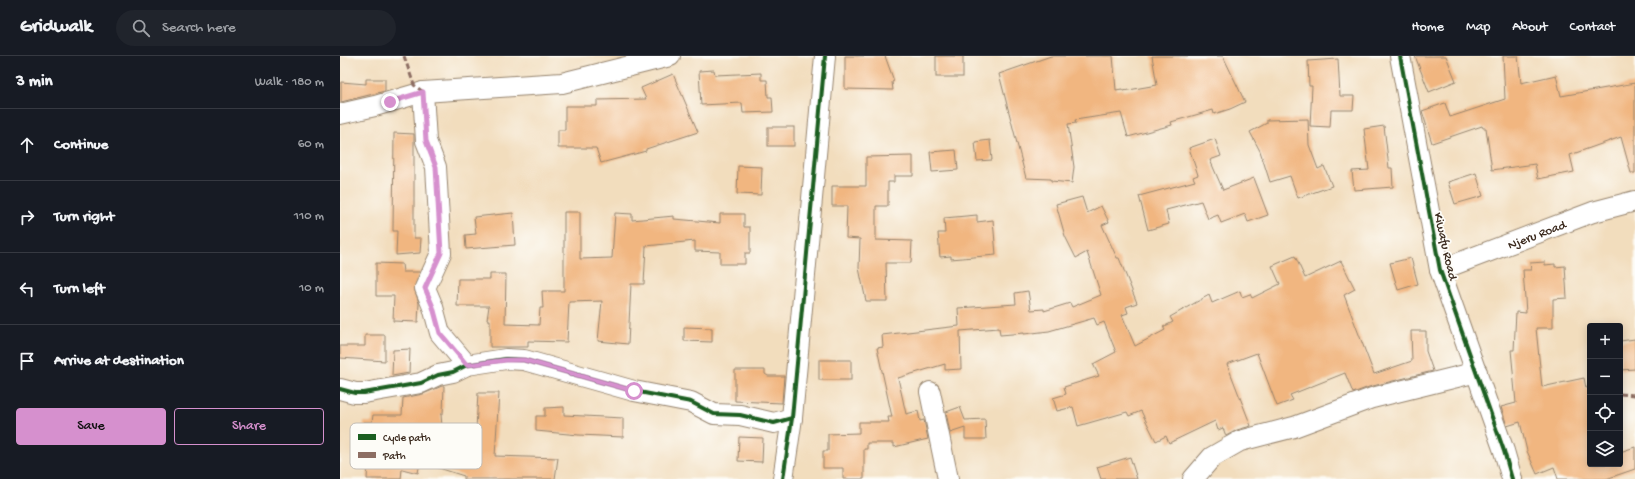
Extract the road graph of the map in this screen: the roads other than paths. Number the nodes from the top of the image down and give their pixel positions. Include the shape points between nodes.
1 (670, 56) edge
2 (825, 56) edge
3 (1400, 56) edge
4 (423, 92) junction
5 (340, 114) edge
6 (1635, 201) edge
7 (1440, 270) junction
8 (467, 365) junction
9 (1477, 372) junction
10 (340, 389) edge
11 (930, 392) dead end
12 (792, 418) junction
13 (783, 479) edge
14 (948, 479) edge
15 (1193, 479) edge
16 (1512, 479) edge

1 - 4 street via 562,83
2 - 12 street
3 - 7 street, Kiwafu Road
4 - 5 street
4 - 8 street via 426,141 436,167 441,253 425,288 440,333
6 - 7 street, Njeru Road via 1593,212
7 - 9 street, Kiwafu Road
8 - 10 street via 421,382 354,393
8 - 12 street via 524,360 634,391 691,402 714,414 740,415 774,422
9 - 15 street via 1372,398 1294,427 1240,441 1212,457
9 - 16 street, Kiwafu Road
11 - 14 street
12 - 13 street

